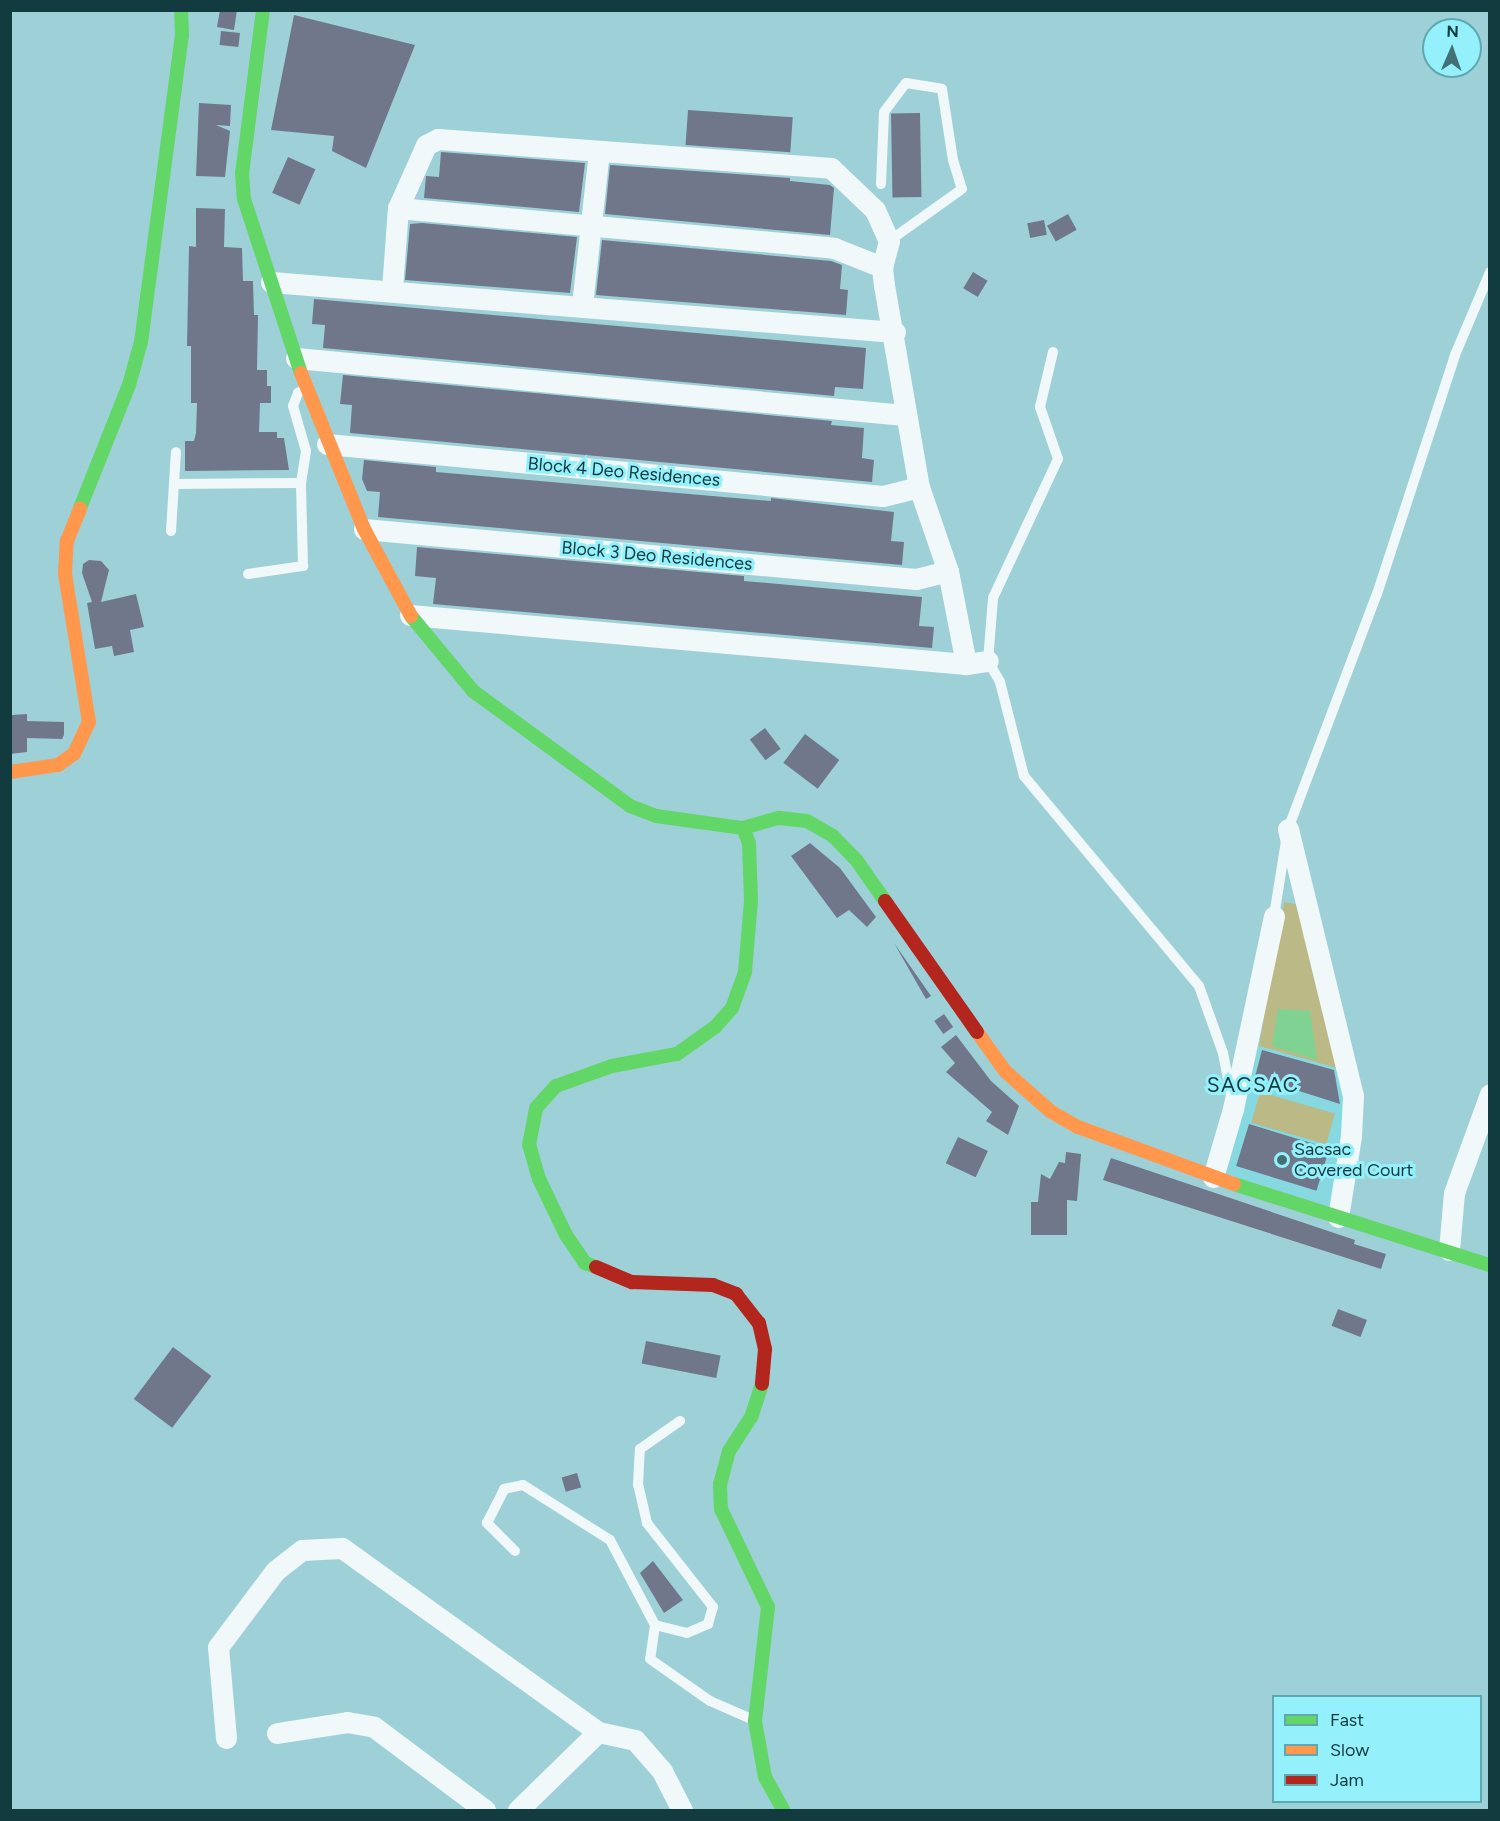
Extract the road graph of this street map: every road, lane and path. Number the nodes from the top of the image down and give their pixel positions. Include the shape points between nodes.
1 (181, 10) edge
2 (263, 10) edge
3 (599, 151) junction
4 (881, 184) dead end
5 (398, 208) junction
6 (590, 226) junction
7 (889, 241) junction
8 (882, 267) junction
9 (1490, 272) edge
10 (272, 282) junction
11 (392, 289) junction
12 (582, 305) junction
13 (894, 332) junction
14 (1053, 352) dead end
15 (296, 358) junction
16 (306, 388) junction
17 (904, 415) junction
18 (327, 444) junction
19 (176, 452) dead end
20 (301, 483) junction
21 (174, 484) junction
22 (919, 487) junction
23 (364, 529) junction
24 (171, 531) dead end
25 (948, 571) junction
26 (248, 574) dead end
27 (410, 615) junction
28 (988, 661) junction
29 (966, 664) junction
30 (10, 772) edge
31 (743, 828) junction
32 (1288, 829) junction
33 (1275, 916) joint
34 (1490, 1094) edge
35 (1233, 1108) junction
36 (1213, 1177) junction
37 (1338, 1217) junction
38 (1449, 1250) junction
39 (1490, 1265) edge
40 (680, 1421) dead end
41 (515, 1551) dead end
42 (655, 1625) junction
43 (755, 1721) junction
44 (598, 1732) junction
45 (277, 1733) dead end
46 (226, 1738) dead end
47 (485, 1810) edge
48 (518, 1810) edge
49 (682, 1810) edge
50 (783, 1810) edge

1 - 30 street via 182,36 141,342 129,385 68,541 65,574 89,722 74,754 58,765
2 - 10 street via 242,186
3 - 5 street via 438,139 426,145
3 - 6 street
3 - 7 street via 831,168 875,210
4 - 7 lane via 884,112 906,84 942,89 953,160 962,189
5 - 6 street
5 - 11 street
6 - 8 street via 834,248
6 - 12 street
7 - 8 street
8 - 13 street
9 - 32 lane via 1455,355 1377,594
10 - 11 street
10 - 15 street
11 - 12 street
12 - 13 street
13 - 17 street
14 - 28 lane via 1040,407 1058,459 993,598
15 - 16 street
15 - 17 street
16 - 18 street
16 - 20 lane via 298,393 293,406 306,451
17 - 22 street
18 - 22 street, Block 4 Deo Residences via 883,496
18 - 23 street
19 - 21 lane
20 - 21 lane
20 - 26 lane via 303,566
21 - 24 lane
22 - 25 street
23 - 25 street, Block 3 Deo Residences via 916,579
23 - 27 street
25 - 29 street
27 - 29 street
27 - 31 street via 473,691 630,807 656,816
28 - 29 street
28 - 35 lane via 1000,682 1024,776 1199,986 1223,1053
31 - 36 street via 779,818 807,821 834,836 857,861 1005,1071 1050,1111 1078,1127
31 - 43 street via 749,843 751,900 745,972 732,1008 715,1027 677,1054 612,1066 556,1086 536,1108 529,1145 539,1179 566,1235 585,1263 632,1282 713,1286 736,1294 759,1323 765,1349 758,1401 729,1451 720,1484 721,1509 768,1607
32 - 33 lane
32 - 37 street via 1353,1096
33 - 35 street
34 - 38 street via 1454,1193
35 - 36 street
36 - 37 street
37 - 38 street
38 - 39 street
40 - 42 lane via 640,1449 638,1485 647,1523 713,1608 708,1624 687,1634
41 - 42 lane via 487,1523 504,1489 523,1485 610,1540
42 - 43 lane via 650,1659 710,1701
43 - 50 street via 765,1777
44 - 46 street via 342,1548 302,1550 275,1571 218,1647
44 - 48 street
44 - 49 street via 635,1740 662,1771
45 - 47 street via 347,1722 374,1727

